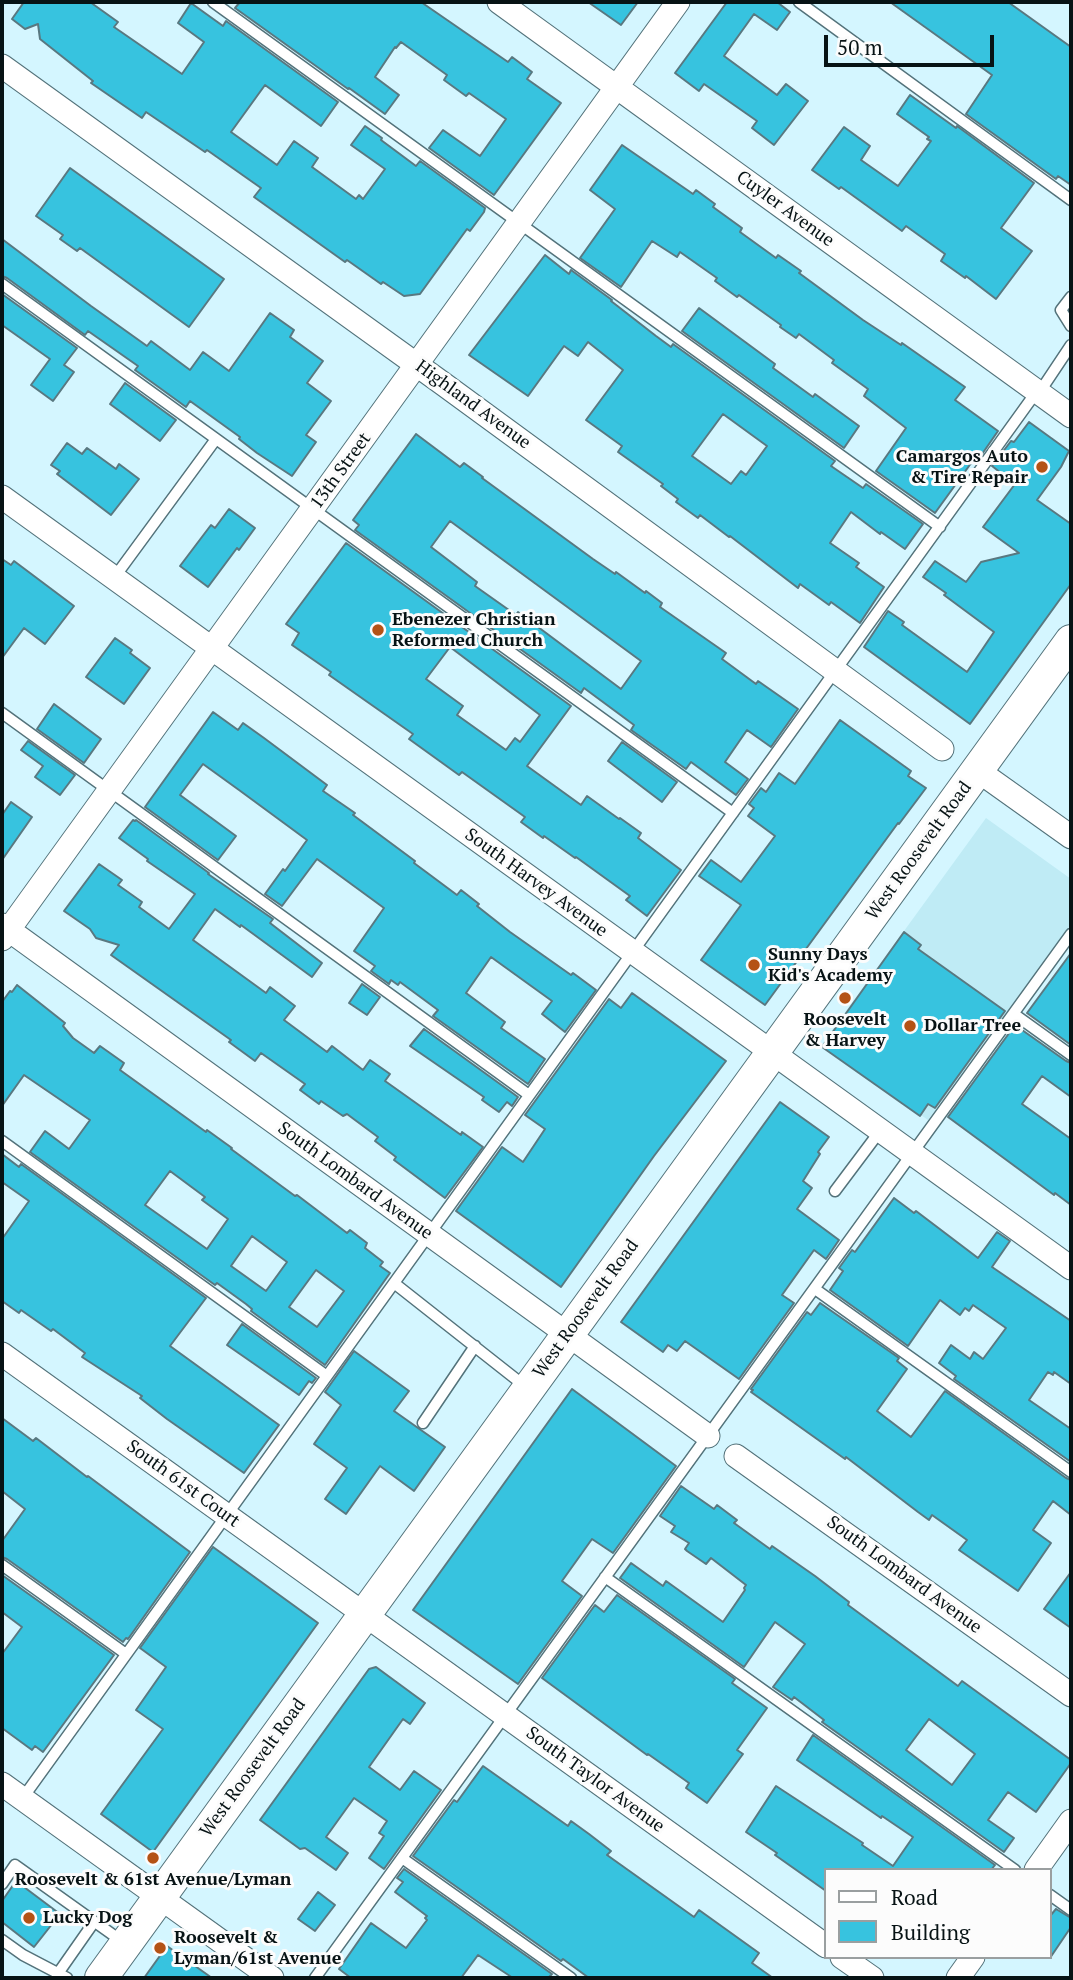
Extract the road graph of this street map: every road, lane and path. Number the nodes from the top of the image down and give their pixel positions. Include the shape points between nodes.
1 (213, 2) edge
2 (499, 2) edge
3 (678, 2) edge
4 (799, 2) edge
5 (2, 66) edge
6 (617, 87) junction
7 (1071, 200) edge
8 (519, 224) junction
9 (2, 284) edge
10 (1071, 297) edge
11 (1071, 326) edge
12 (1071, 345) edge
13 (417, 364) junction
14 (1038, 392) junction
15 (1071, 416) edge
16 (216, 439) junction
17 (2, 497) edge
18 (313, 509) junction
19 (940, 527) junction
20 (114, 578) junction
21 (1071, 641) edge
22 (212, 649) junction
23 (836, 671) junction
24 (2, 713) edge
25 (942, 749) dead end
26 (977, 770) junction
27 (109, 791) junction
28 (733, 813) junction
29 (1071, 837) edge
30 (4, 932) edge
31 (1071, 934) edge
32 (632, 953) junction
33 (1014, 1014) junction
34 (772, 1053) junction
35 (1071, 1055) edge
36 (530, 1095) junction
37 (880, 1130) junction
38 (2, 1141) edge
39 (912, 1154) junction
40 (835, 1191) dead end
41 (429, 1234) junction
42 (1071, 1268) edge
43 (394, 1283) junction
44 (815, 1289) junction
45 (568, 1334) junction
46 (474, 1346) junction
47 (2, 1354) edge
48 (327, 1376) junction
49 (528, 1388) junction
50 (423, 1423) dead end
51 (708, 1436) junction
52 (736, 1456) dead end
53 (1071, 1472) edge
54 (226, 1515) junction
55 (2, 1565) edge
56 (605, 1577) junction
57 (365, 1615) junction
58 (126, 1654) junction
59 (1071, 1695) edge
60 (505, 1716) junction
61 (2, 1784) edge
62 (22, 1799) junction
63 (1071, 1821) edge
64 (402, 1858) junction
65 (1012, 1868) edge
66 (1037, 1868) edge
67 (2, 1884) edge
68 (1052, 1896) edge
69 (159, 1898) junction
70 (1071, 1910) edge
71 (94, 1922) junction
72 (2, 1940) edge
73 (125, 1944) junction
74 (824, 1945) edge
75 (845, 1959) edge
76 (972, 1959) edge
77 (63, 1975) edge
78 (101, 1978) edge
79 (272, 1978) edge
80 (315, 1978) edge
81 (571, 1978) edge
82 (872, 1978) edge
83 (958, 1978) edge

1 - 8 lane
2 - 6 street, Cuyler Avenue
3 - 6 street, 13th Street
4 - 7 lane
5 - 13 street, Highland Avenue
6 - 8 street, 13th Street
6 - 14 street, Cuyler Avenue
8 - 13 street, 13th Street
8 - 19 lane
9 - 16 lane
10 - 11 lane via 1061,310
12 - 14 lane
13 - 18 street, 13th Street
13 - 23 street, Highland Avenue
14 - 15 street, Cuyler Avenue
14 - 19 lane
16 - 18 lane
16 - 20 lane
17 - 20 street, South Harvey Avenue
18 - 22 street, 13th Street
18 - 28 lane
19 - 23 lane
20 - 22 street, South Harvey Avenue
21 - 26 main road, West Roosevelt Road
22 - 27 street, 13th Street
22 - 32 street, South Harvey Avenue
23 - 25 street, Highland Avenue
23 - 28 lane
24 - 27 lane
26 - 29 street
26 - 34 main road, West Roosevelt Road
27 - 30 street, 13th Street
27 - 36 lane
28 - 32 lane
30 - 41 street, South Lombard Avenue
31 - 33 lane
32 - 34 street, South Harvey Avenue
32 - 36 lane
33 - 35 lane
33 - 39 lane
34 - 37 street, South Harvey Avenue
34 - 45 main road, West Roosevelt Road
36 - 41 lane
37 - 39 street, South Harvey Avenue
37 - 40 lane
38 - 48 lane
39 - 42 street, South Harvey Avenue
39 - 44 lane
41 - 43 lane
41 - 45 street, South Lombard Avenue
43 - 46 lane
43 - 48 lane
44 - 51 lane
44 - 53 lane
45 - 49 main road, West Roosevelt Road
45 - 51 street, South Lombard Avenue
46 - 49 lane
46 - 50 lane
47 - 54 street, South 61st Court
48 - 54 lane
49 - 57 main road, West Roosevelt Road
51 - 56 lane
52 - 59 street, South Lombard Avenue
54 - 57 street, South 61st Court
54 - 58 lane
55 - 58 lane
56 - 60 lane
56 - 65 lane
57 - 60 street, South Taylor Avenue
57 - 69 main road, West Roosevelt Road
58 - 62 lane
60 - 64 lane
60 - 74 street, South Taylor Avenue
61 - 62 street
62 - 69 street
63 - 66 street
64 - 80 lane
64 - 81 lane
67 - 71 lane via 15,1865
68 - 70 lane
69 - 73 main road, West Roosevelt Road
69 - 79 street
71 - 73 lane
71 - 77 lane
72 - 77 lane
73 - 78 main road, West Roosevelt Road
75 - 82 street
76 - 83 street

